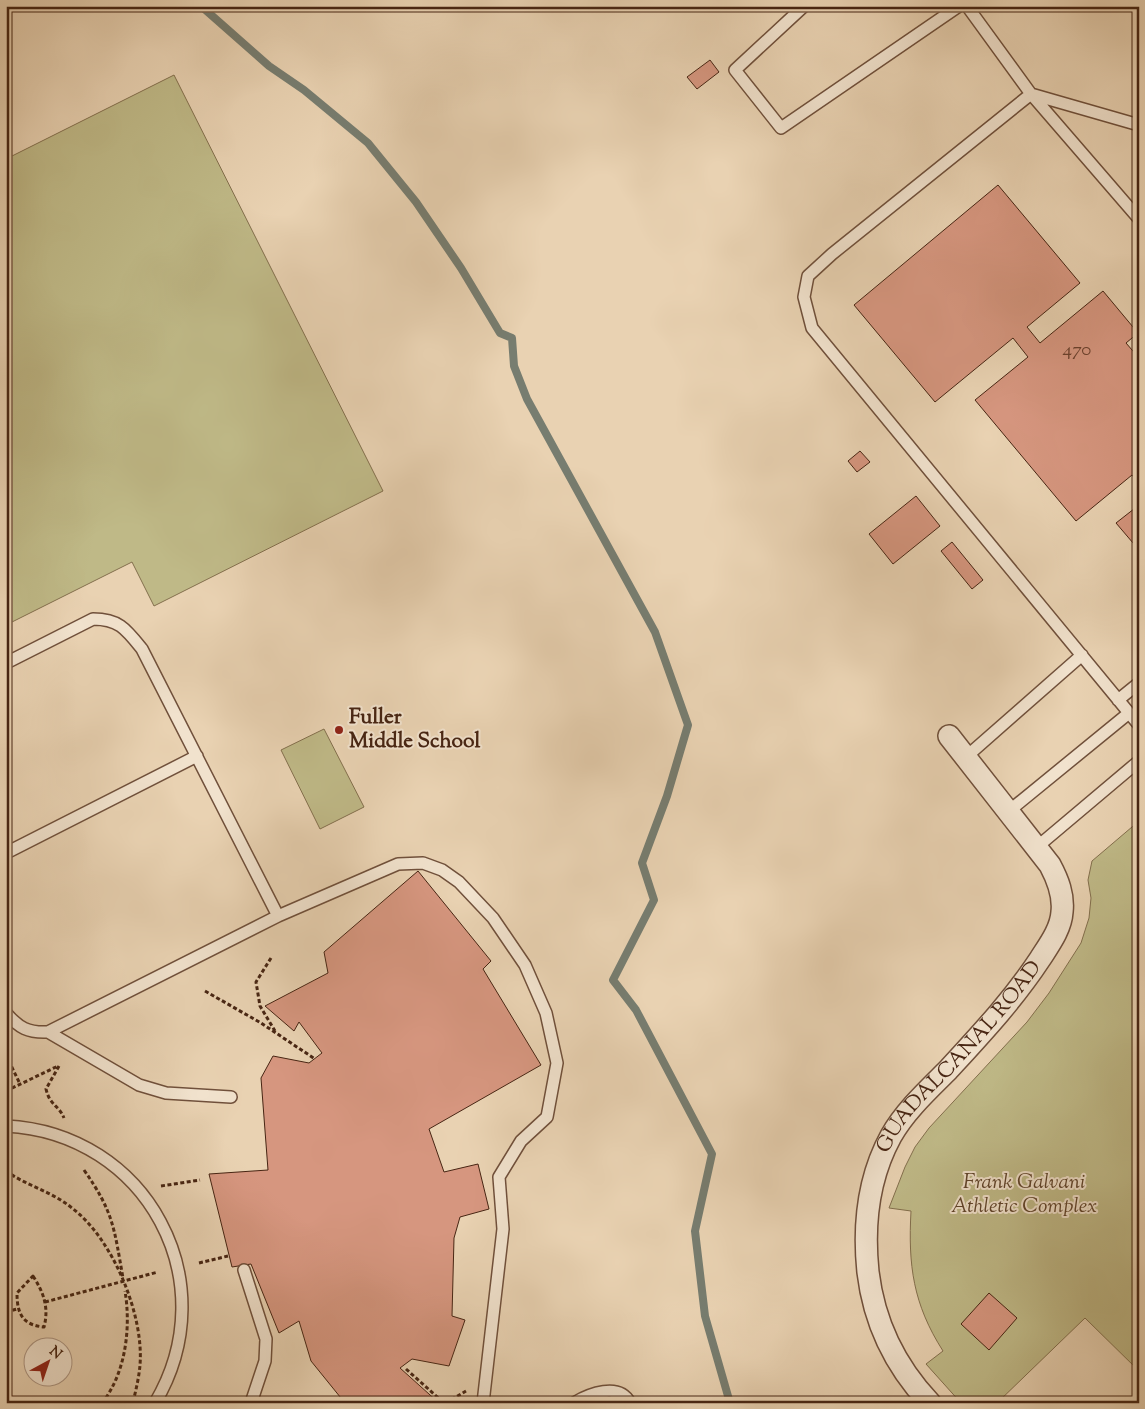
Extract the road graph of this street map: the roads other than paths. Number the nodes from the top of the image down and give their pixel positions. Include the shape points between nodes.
1 (804, 6) edge
2 (959, 6) edge
3 (967, 6) edge
4 (1031, 94) junction
5 (1139, 125) edge
6 (1139, 219) edge
7 (1082, 655) junction
8 (6, 663) edge
9 (1139, 683) edge
10 (1118, 700) junction
11 (1129, 713) junction
12 (1139, 725) edge
13 (949, 736) dead end
14 (197, 756) junction
15 (966, 757) junction
16 (1139, 761) edge
17 (1009, 812) junction
18 (1037, 847) junction
19 (6, 853) edge
20 (278, 916) junction
21 (6, 1013) edge
22 (48, 1032) junction
23 (231, 1097) dead end
24 (6, 1126) edge
25 (244, 1270) dead end
26 (155, 1403) edge
27 (251, 1403) edge
28 (483, 1403) edge
29 (574, 1403) edge
30 (630, 1403) edge
31 (930, 1403) edge

1 - 2 lane via 735,70 781,128
3 - 4 lane
4 - 5 lane
4 - 6 lane
4 - 7 lane via 832,254 808,276 804,297 812,328
7 - 10 lane
7 - 15 lane
8 - 14 lane via 93,619 108,619 121,625 142,649
9 - 10 lane
10 - 11 lane
11 - 12 lane
11 - 17 lane
13 - 15 street, GUADALCANAL ROAD
14 - 19 lane
14 - 20 lane
15 - 17 street, GUADALCANAL ROAD
16 - 18 lane
17 - 18 street, GUADALCANAL ROAD
18 - 31 street, GUADALCANAL ROAD via 1058,880 1062,897 1062,914 1056,932 1006,1006 909,1111 892,1134 880,1157 869,1197 867,1257 882,1332 908,1376
20 - 22 lane
20 - 28 lane via 398,864 423,863 442,870 459,882 493,918 525,965 546,1013 557,1063 547,1117 521,1141 499,1177 503,1229
21 - 22 lane via 29,1033
22 - 23 lane via 139,1085 166,1093
24 - 26 lane via 22,1126 63,1138 87,1147 114,1164 149,1200 166,1229 178,1267 182,1308 178,1349 168,1380
25 - 27 lane via 266,1339 264,1361
29 - 30 lane via 591,1393 615,1391

